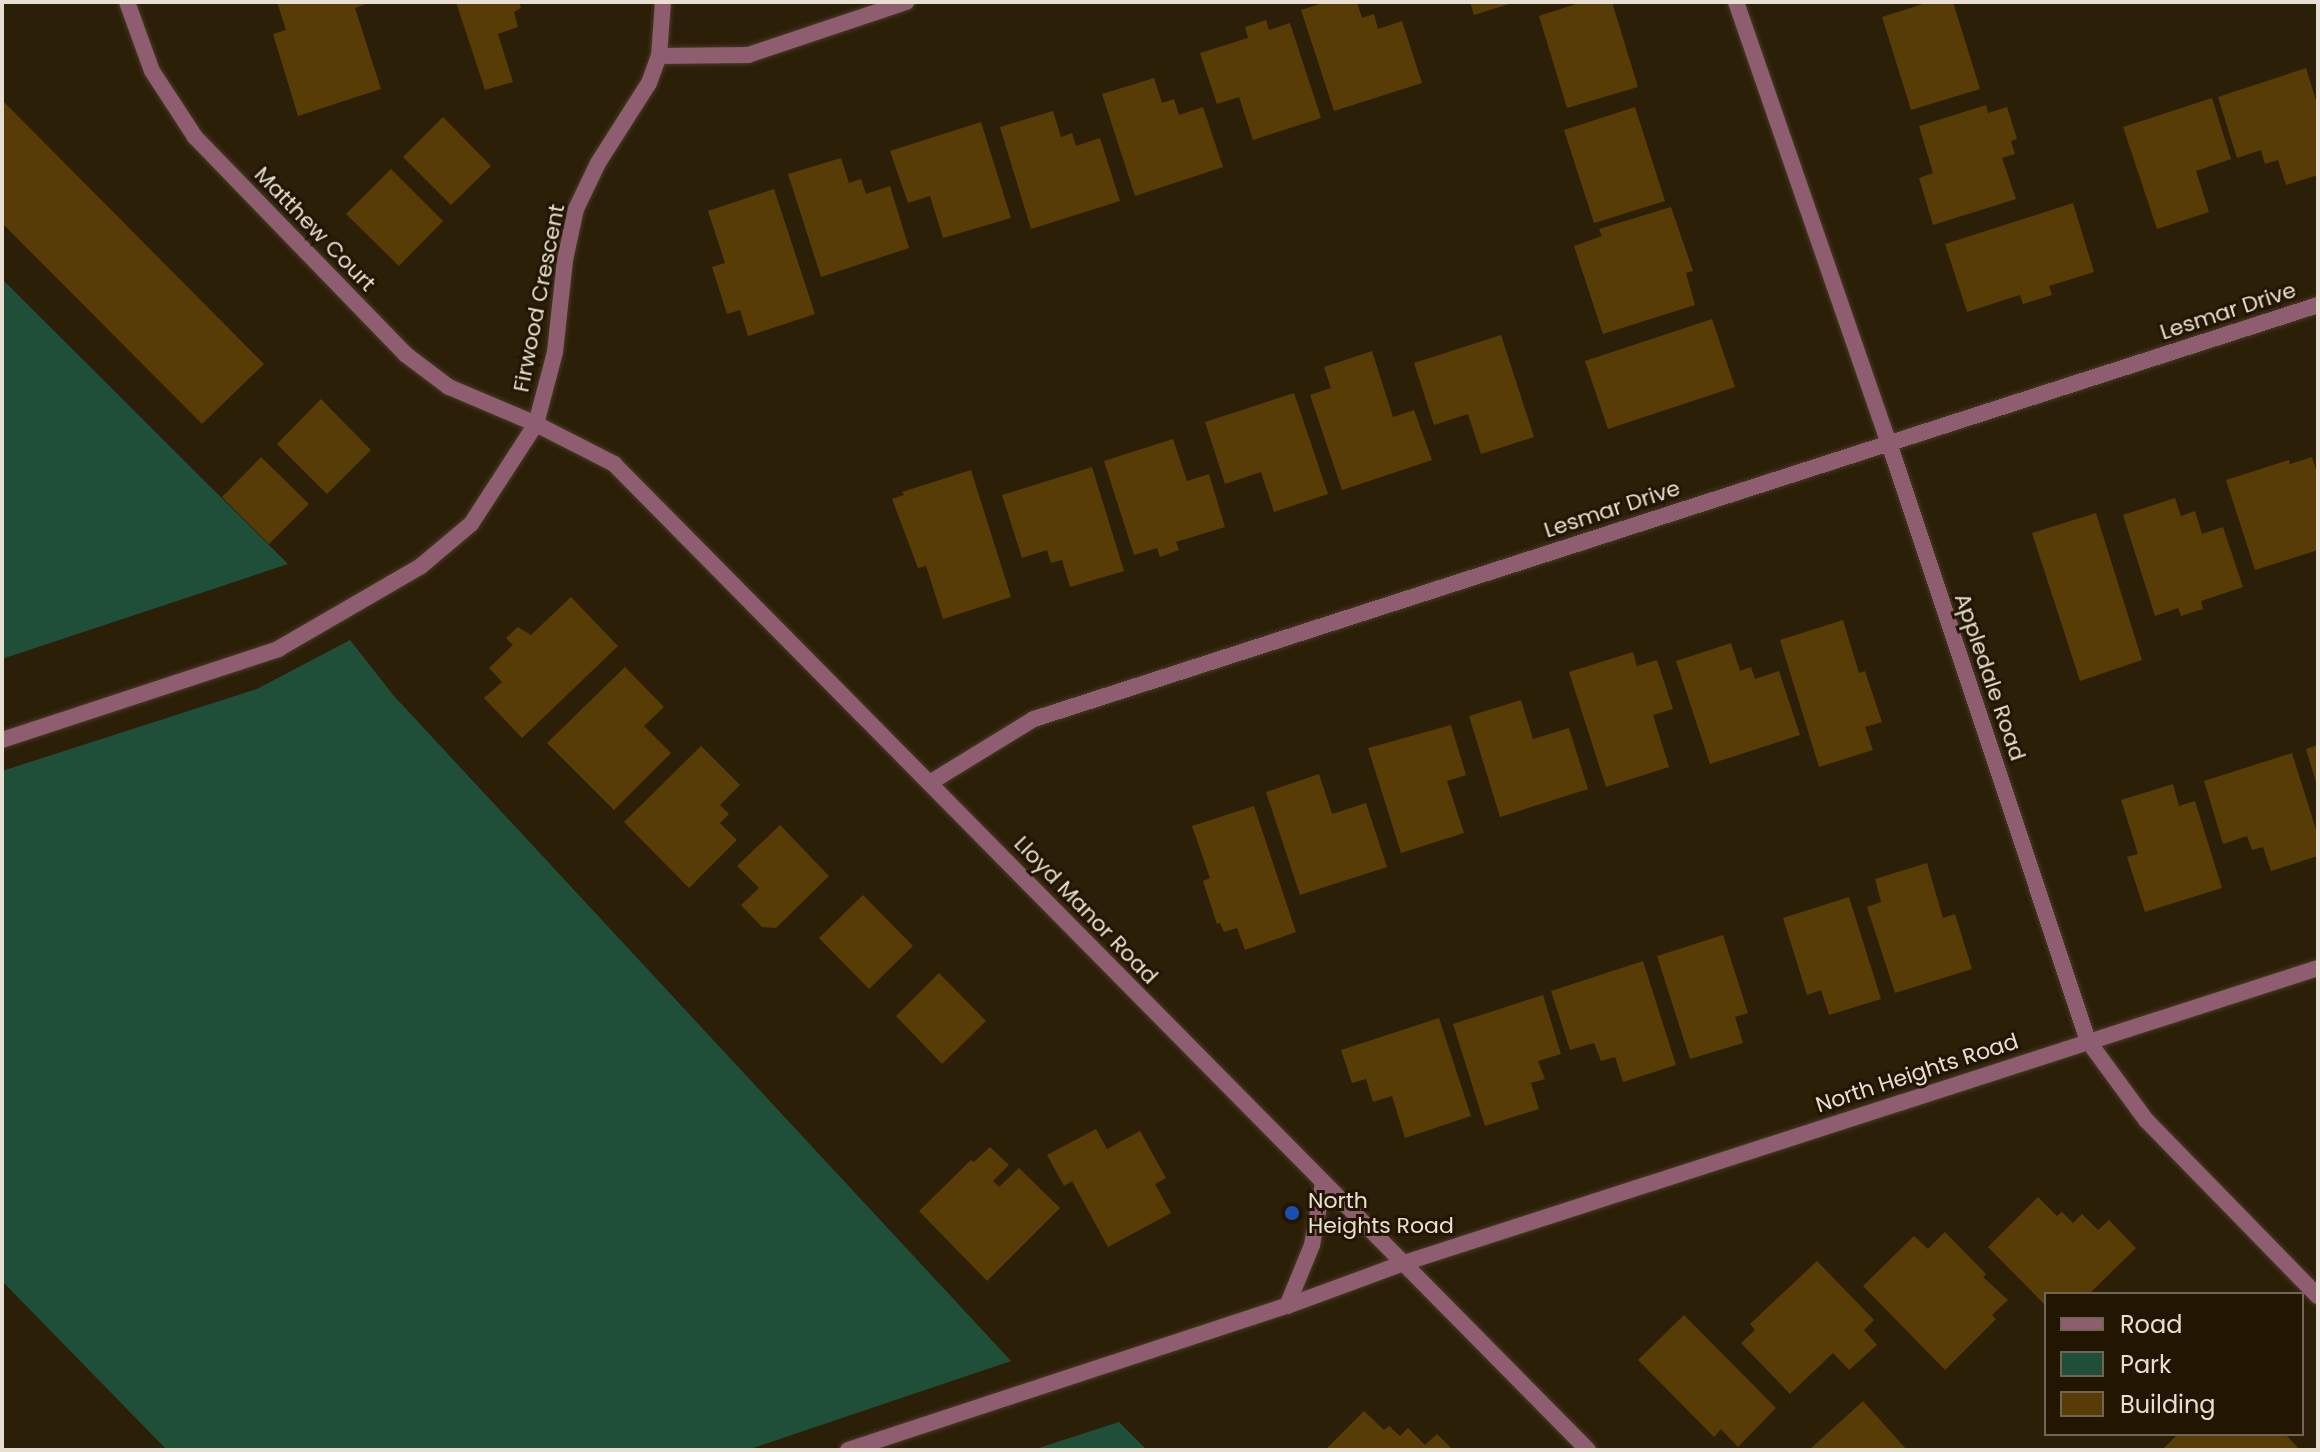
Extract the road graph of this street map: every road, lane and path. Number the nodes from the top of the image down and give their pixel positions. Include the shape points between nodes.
1 (127, 2) edge
2 (663, 2) edge
3 (906, 2) edge
4 (1736, 2) edge
5 (659, 56) junction
6 (2318, 305) edge
7 (536, 424) junction
8 (1889, 443) junction
9 (2, 740) edge
10 (931, 782) junction
11 (2318, 968) edge
12 (2088, 1041) junction
13 (1323, 1183) junction
14 (1404, 1263) junction
15 (2318, 1296) edge
16 (1287, 1306) junction
17 (848, 1450) edge
18 (1588, 1450) edge

1 - 7 street, Matthew Court via 152,71 195,137 371,319 405,354 449,387
2 - 5 street
3 - 5 street via 748,55
4 - 8 street, Appledale Road
5 - 7 street, Firwood Crescent via 642,96 598,163 576,209 555,352
6 - 8 street, Lesmar Drive
7 - 9 street, Firwood Crescent via 471,524 421,566 278,649
7 - 10 street, Lloyd Manor Road via 614,464
8 - 10 street, Lesmar Drive via 1034,719
8 - 12 street, Appledale Road
10 - 13 street, Lloyd Manor Road
11 - 12 street, North Heights Road
12 - 14 street, North Heights Road
12 - 15 street, Appledale Road via 2146,1120
13 - 14 street, Lloyd Manor Road
13 - 16 street via 1312,1245
14 - 16 street, North Heights Road
14 - 18 street, Lloyd Manor Road
16 - 17 street, North Heights Road

